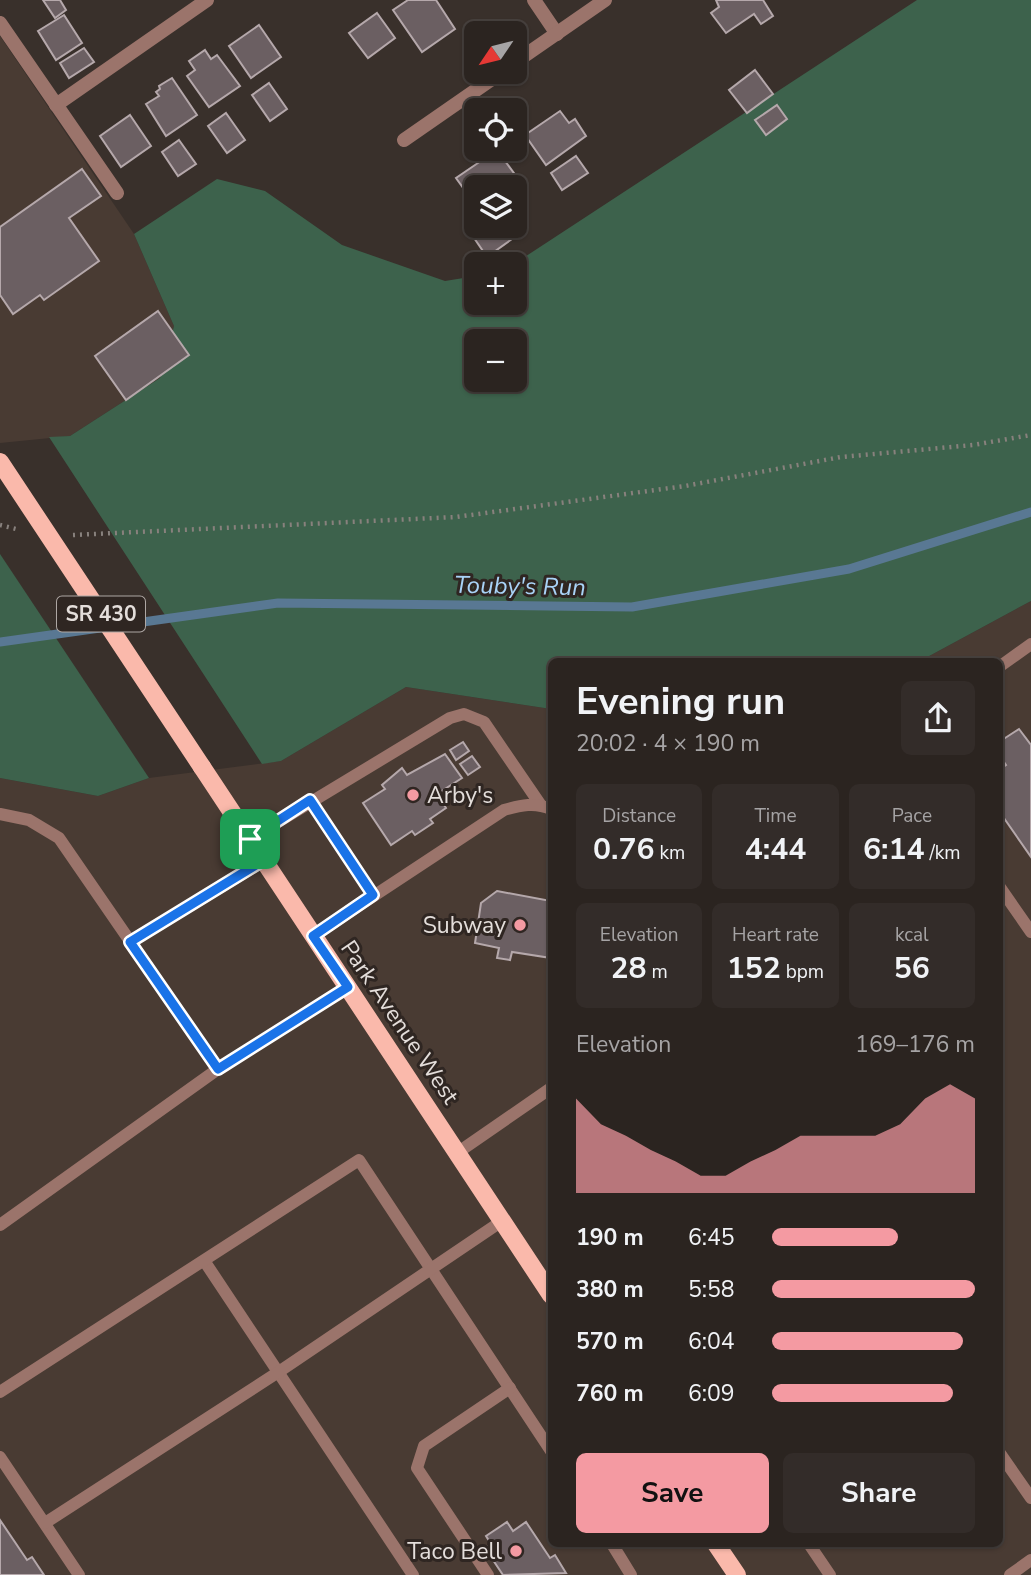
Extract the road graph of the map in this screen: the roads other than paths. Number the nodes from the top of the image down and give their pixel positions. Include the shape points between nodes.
1 (207, 0) edge
2 (534, 0) edge
3 (605, 0) edge
4 (0, 23) edge
5 (557, 34) junction
6 (527, 54) edge
7 (485, 84) edge
8 (56, 105) junction
9 (404, 140) dead end
10 (117, 193) dead end
11 (0, 461) edge
12 (1031, 644) edge
13 (1012, 654) junction
14 (1003, 658) edge
15 (1003, 663) edge
16 (310, 800) junction
17 (546, 807) edge
18 (0, 814) edge
19 (250, 839) junction
20 (264, 860) junction
21 (1003, 892) edge
22 (373, 895) junction
23 (1031, 932) edge
24 (313, 936) junction
25 (130, 942) junction
26 (348, 987) junction
27 (218, 1069) junction
28 (548, 1090) edge
29 (457, 1153) junction
30 (502, 1221) junction
31 (0, 1225) edge
32 (205, 1262) junction
33 (431, 1269) junction
34 (548, 1290) edge
35 (279, 1371) junction
36 (510, 1388) junction
37 (0, 1392) edge
38 (548, 1446) edge
39 (0, 1457) edge
40 (1003, 1458) edge
41 (1031, 1498) edge
42 (45, 1523) junction
43 (614, 1547) edge
44 (718, 1547) edge
45 (811, 1547) edge
46 (1031, 1560) edge
47 (79, 1575) edge
48 (413, 1575) edge
49 (488, 1575) edge
50 (631, 1575) edge
51 (737, 1575) edge
52 (830, 1575) edge
53 (1010, 1575) edge

1 - 8 street
2 - 5 street
3 - 5 street
4 - 8 street
5 - 6 street
7 - 9 street
8 - 10 street
11 - 19 main road, Park Avenue West / SR 430, bridge
12 - 13 lane
13 - 14 lane
13 - 15 lane
16 - 17 lane via 464,714 484,722
16 - 19 lane
16 - 22 lane
17 - 22 lane via 522,804 504,810
18 - 25 lane via 29,820 59,838
19 - 20 main road, Park Avenue West / SR 430
20 - 24 main road, Park Avenue West / SR 430
20 - 25 lane
21 - 23 lane
22 - 24 lane
24 - 26 main road, Park Avenue West / SR 430
25 - 27 lane
26 - 27 lane
26 - 29 main road, Park Avenue West / SR 430
27 - 31 lane
28 - 29 lane
29 - 30 main road, Park Avenue West / SR 430
30 - 33 lane
30 - 34 main road, Park Avenue West / SR 430
32 - 33 lane via 359,1160
32 - 35 lane
32 - 37 lane
33 - 35 lane
33 - 36 lane
35 - 42 lane
35 - 48 lane
36 - 38 lane
36 - 49 lane via 424,1446 417,1468
39 - 42 lane
40 - 41 lane
42 - 47 lane
43 - 50 lane
44 - 51 main road
45 - 52 lane
46 - 53 lane

